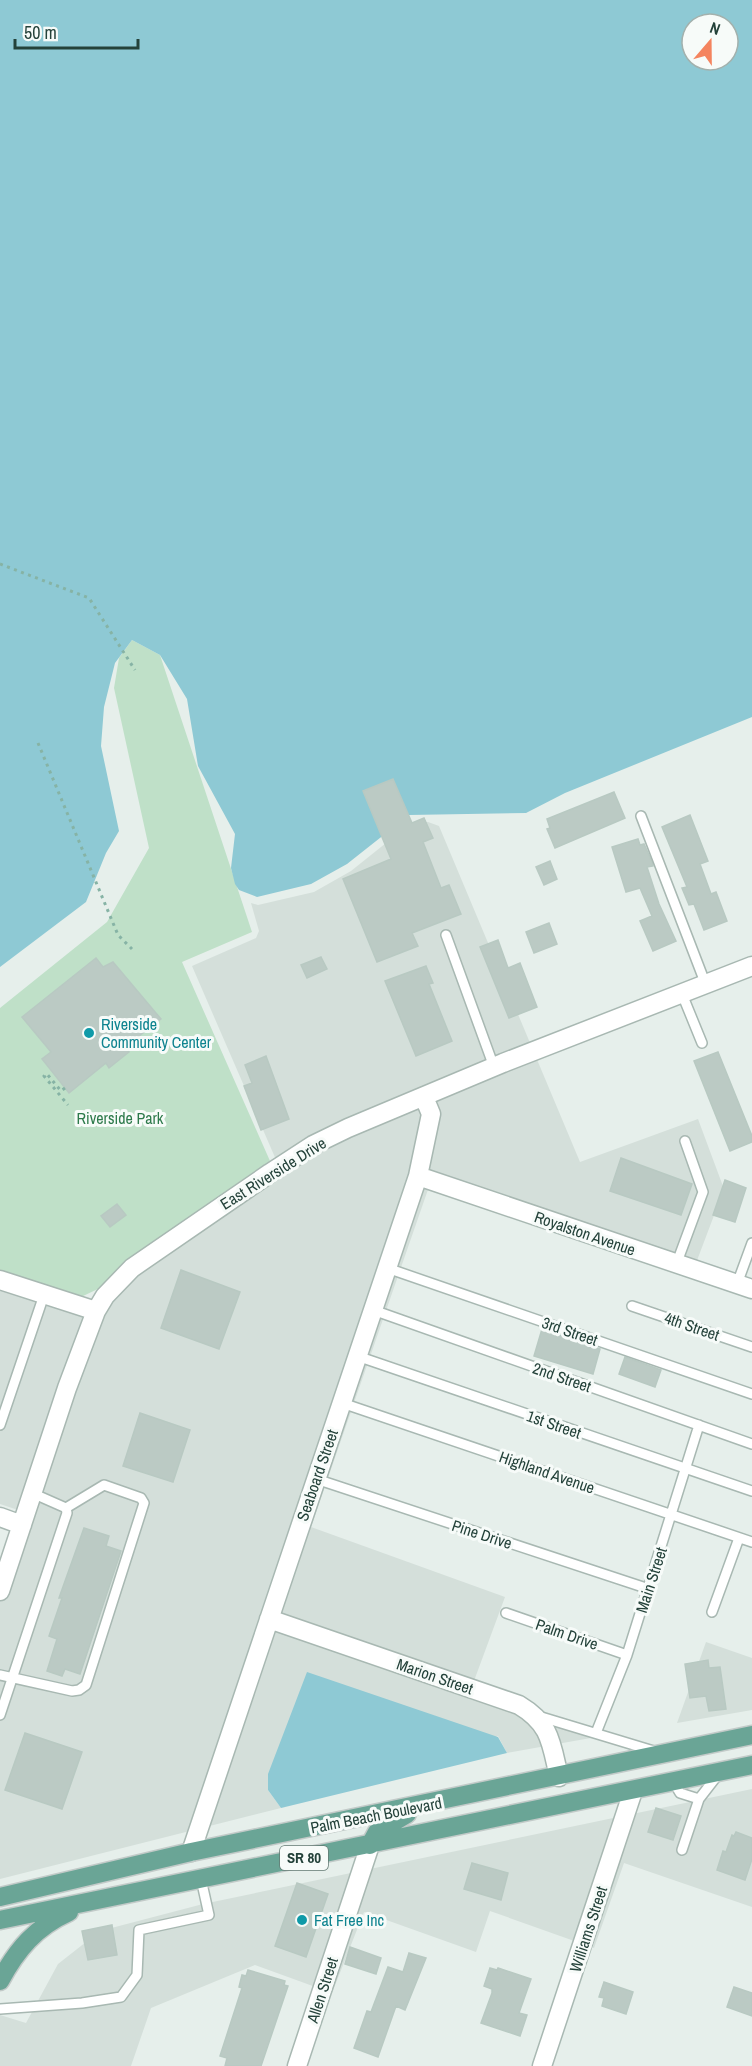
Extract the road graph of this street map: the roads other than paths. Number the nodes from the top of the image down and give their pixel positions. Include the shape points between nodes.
1 (641, 816) dead end
2 (446, 935) dead end
3 (752, 966) edge
4 (706, 985) junction
5 (682, 994) junction
6 (702, 1043) dead end
7 (494, 1067) junction
8 (424, 1097) junction
9 (685, 1141) dead end
10 (418, 1176) junction
11 (752, 1243) edge
12 (676, 1265) junction
13 (387, 1268) junction
14 (0, 1280) edge
15 (745, 1287) edge
16 (44, 1295) junction
17 (632, 1306) dead end
18 (373, 1310) junction
19 (96, 1311) junction
20 (752, 1347) edge
21 (357, 1356) junction
22 (752, 1394) edge
23 (342, 1402) junction
24 (0, 1425) edge
25 (699, 1425) junction
26 (752, 1444) edge
27 (684, 1468) junction
28 (316, 1479) junction
29 (752, 1491) edge
30 (32, 1493) junction
31 (66, 1508) junction
32 (671, 1515) junction
33 (0, 1517) edge
34 (22, 1525) junction
35 (739, 1538) junction
36 (752, 1542) edge
37 (649, 1589) junction
38 (0, 1592) edge
39 (712, 1612) dead end
40 (506, 1613) dead end
41 (269, 1619) junction
42 (627, 1655) junction
43 (0, 1675) edge
44 (12, 1677) junction
45 (0, 1715) edge
46 (536, 1715) junction
47 (597, 1733) junction
48 (752, 1735) edge
49 (664, 1754) junction
50 (752, 1765) edge
51 (720, 1772) junction
52 (559, 1777) junction
53 (674, 1783) junction
54 (633, 1791) junction
55 (699, 1799) junction
56 (418, 1807) junction
57 (370, 1845) junction
58 (682, 1850) dead end
59 (191, 1852) junction
60 (201, 1879) junction
61 (0, 1897) edge
62 (98, 1899) junction
63 (0, 1920) edge
64 (2, 1977) edge
65 (0, 2009) edge
66 (297, 2066) edge
67 (542, 2066) edge

1 - 4 lane
2 - 7 lane
3 - 4 street, East Riverside Drive
4 - 5 street, East Riverside Drive
5 - 6 lane
5 - 7 street, East Riverside Drive
7 - 8 street, East Riverside Drive
8 - 10 street, Seaboard Street via 431,1114
8 - 19 street, East Riverside Drive via 313,1145 270,1173 132,1268
9 - 12 lane via 703,1192
10 - 12 street, Royalston Avenue
10 - 13 street, Seaboard Street
11 - 15 lane
12 - 15 street, Royalston Avenue
13 - 18 street, Seaboard Street
13 - 22 lane, 3rd Street
14 - 16 street
16 - 19 street
16 - 24 lane
17 - 20 lane, 4th Street
18 - 21 street, Seaboard Street
18 - 25 lane, 2nd Street
19 - 30 street, East Riverside Drive
21 - 23 street, Seaboard Street
21 - 27 lane, 1st Street
23 - 28 street, Seaboard Street
23 - 32 lane, Highland Avenue
25 - 26 lane, 2nd Street
25 - 27 lane, Main Street
27 - 29 lane, 1st Street
27 - 32 lane, Main Street
28 - 37 lane, Pine Drive
28 - 41 street, Seaboard Street
30 - 31 lane
30 - 34 street, East Riverside Drive
31 - 44 lane
31 - 44 lane via 104,1485 141,1498 144,1503 86,1685 72,1691
32 - 35 lane, Highland Avenue
32 - 37 lane, Main Street
33 - 34 street
34 - 38 street, East Riverside Drive
35 - 36 lane, Highland Avenue
35 - 39 lane
37 - 42 lane, Main Street
40 - 42 lane, Palm Drive
41 - 46 street, Marion Street via 519,1705
41 - 59 street, Seaboard Street
42 - 47 lane, Main Street
43 - 44 lane
44 - 45 lane
46 - 47 lane
46 - 52 street via 549,1735
47 - 49 lane
48 - 49 main road, Palm Beach Boulevard / SR 80
49 - 52 main road, Palm Beach Boulevard / SR 80
50 - 51 main road, Palm Beach Boulevard / SR 80
51 - 53 main road, Palm Beach Boulevard / SR 80
51 - 55 lane
52 - 56 main road, Palm Beach Boulevard / SR 80
53 - 54 main road, Palm Beach Boulevard / SR 80
53 - 55 lane via 680,1793
54 - 57 main road, Palm Beach Boulevard / SR 80
54 - 67 street, Williams Street
55 - 58 lane
56 - 57 main road via 377,1832
56 - 59 main road, Palm Beach Boulevard / SR 80
57 - 60 main road, Palm Beach Boulevard / SR 80
57 - 66 street, Allen Street
59 - 61 main road, Palm Beach Boulevard / SR 80
60 - 62 main road, Palm Beach Boulevard / SR 80
60 - 65 lane via 209,1915 139,1930 137,1975 121,1997
62 - 63 main road
62 - 64 main road, SR 80 via 42,1926 16,1954

